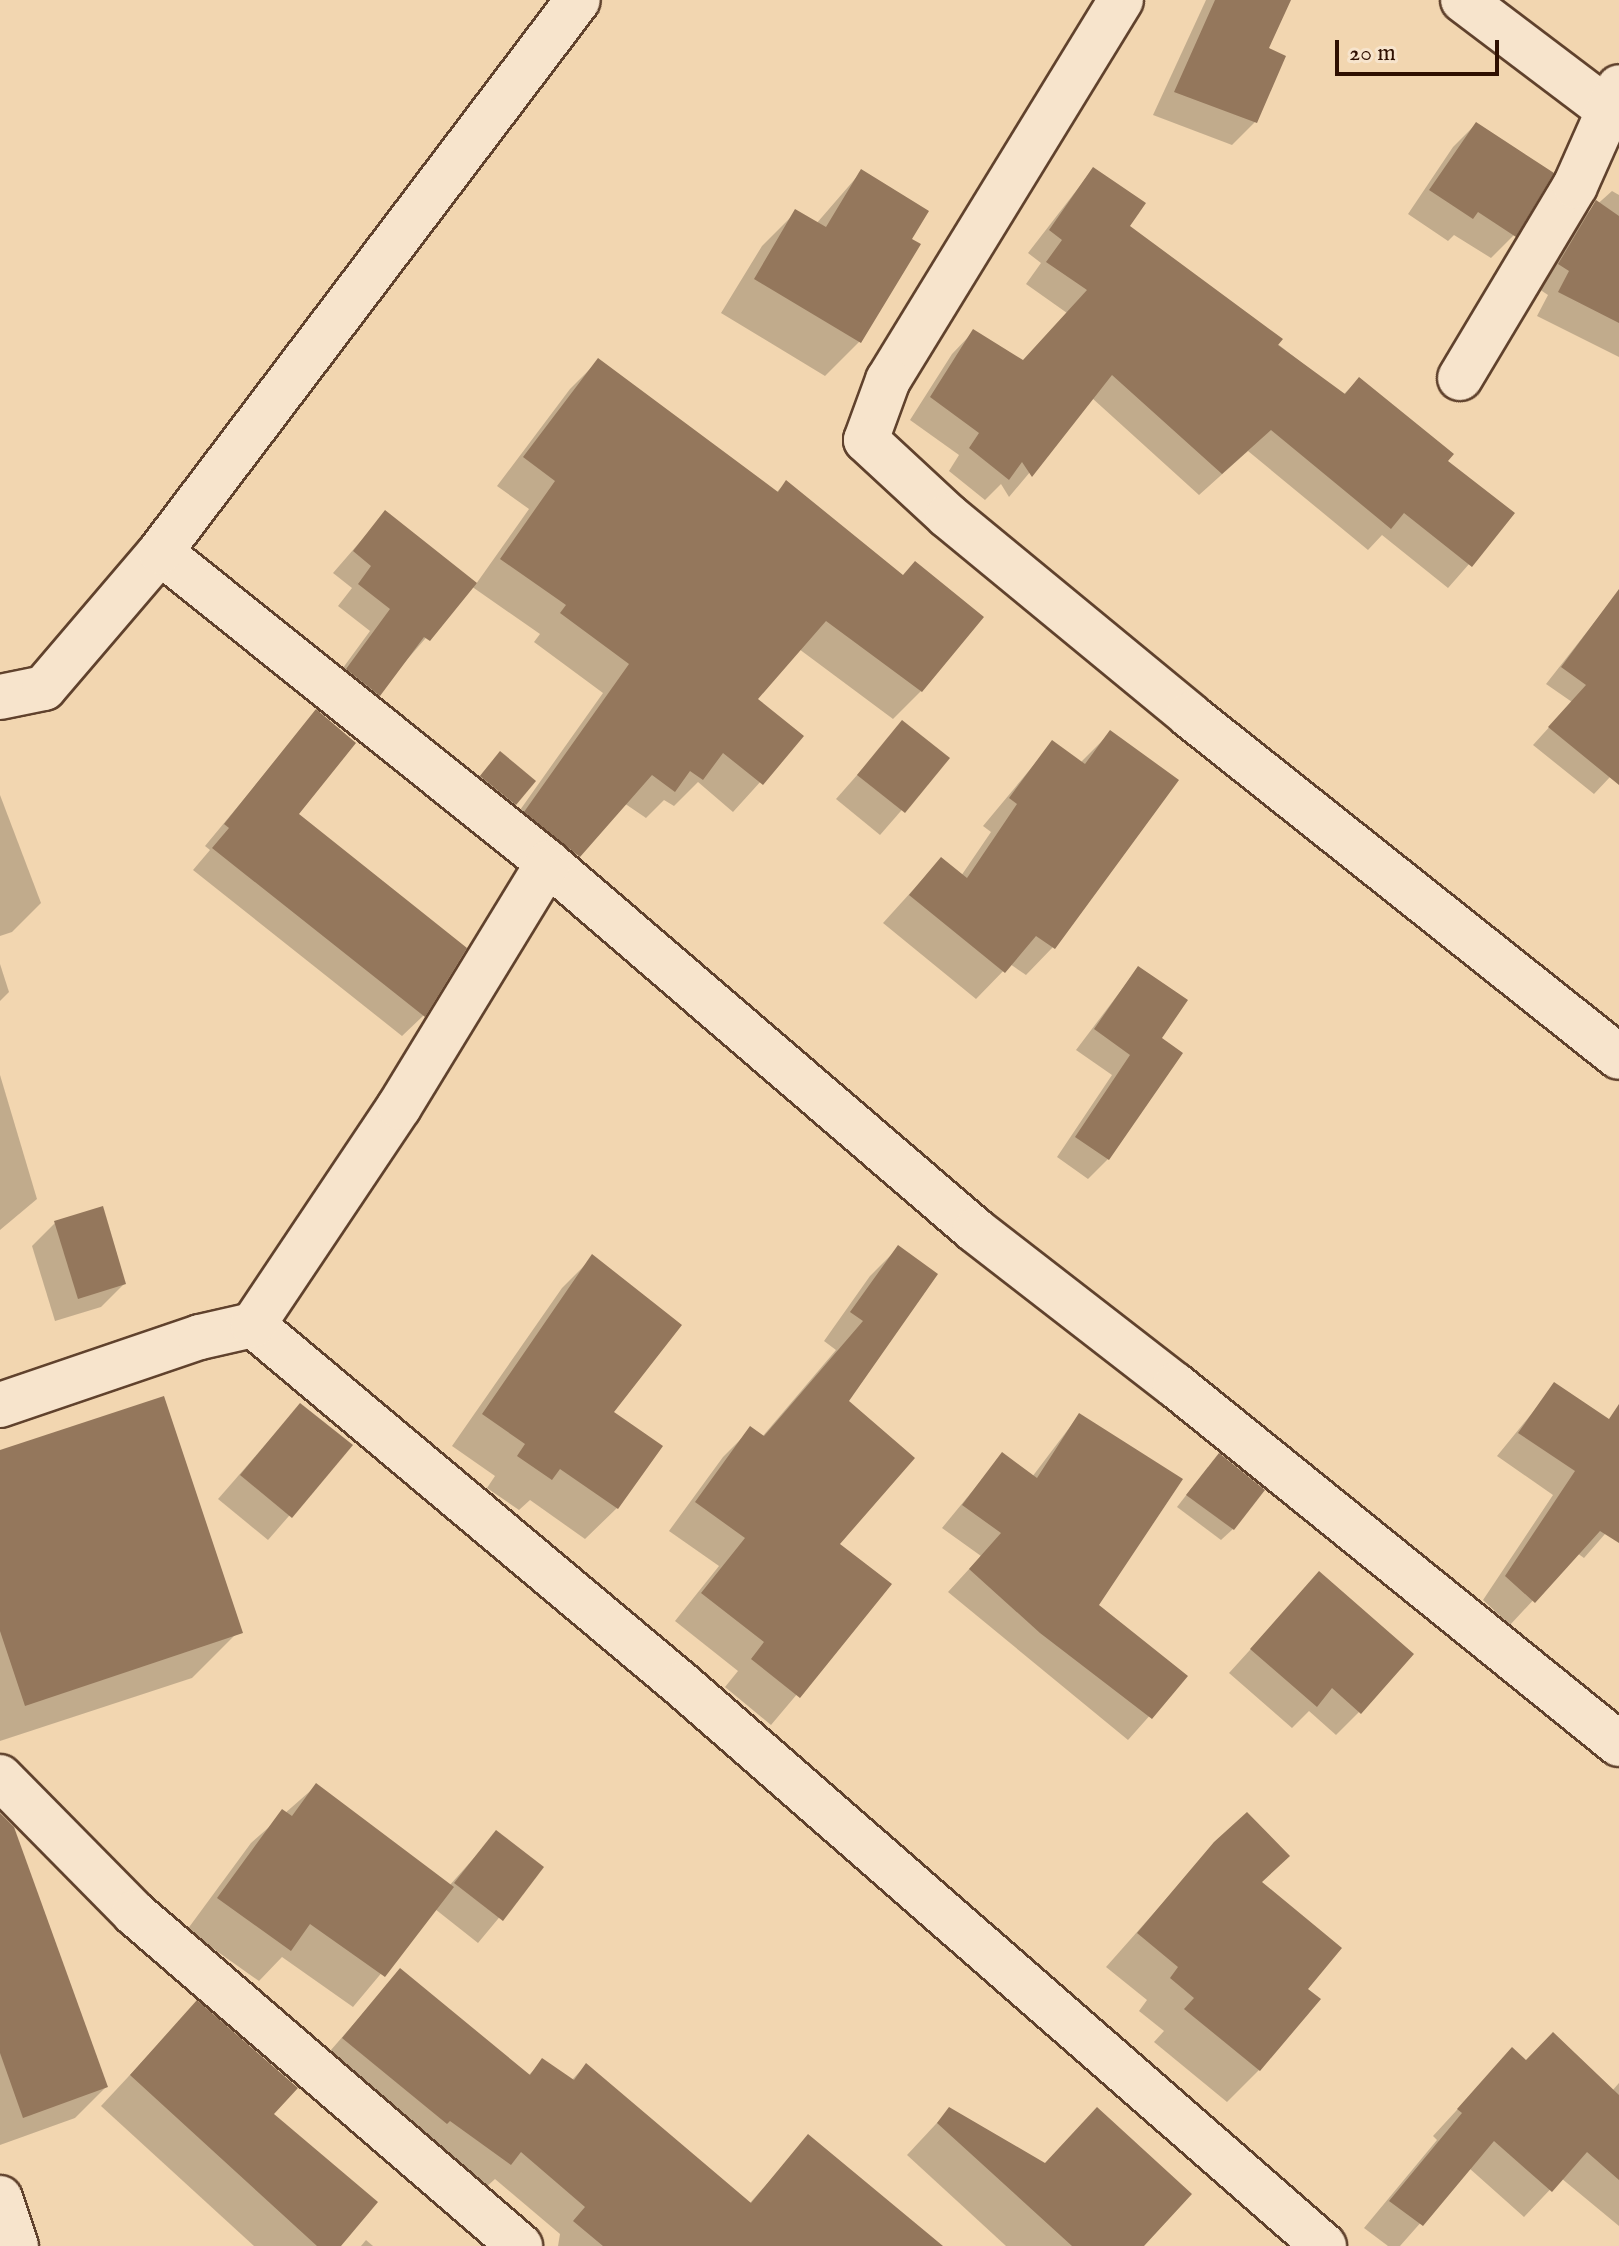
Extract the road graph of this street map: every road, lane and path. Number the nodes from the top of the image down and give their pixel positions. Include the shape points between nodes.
1 (578, 0) edge
2 (1121, 0) edge
3 (1463, 0) edge
4 (1615, 106) edge
5 (1460, 378) dead end
6 (160, 552) junction
7 (0, 697) edge
8 (548, 863) junction
9 (1619, 1057) edge
10 (253, 1325) junction
11 (0, 1405) edge
12 (1619, 1744) edge
13 (0, 1777) edge
14 (0, 2198) edge
15 (16, 2246) edge
16 (520, 2246) edge
17 (1324, 2246) edge

1 - 6 street
2 - 9 street via 888,380 866,440 948,516 1165,695
3 - 4 street
4 - 5 street via 1575,186
6 - 7 street via 44,688
6 - 8 street
8 - 10 street via 399,1107
8 - 12 street via 964,1221
10 - 11 street via 200,1337
10 - 17 street via 752,1745
13 - 16 street via 134,1913
14 - 15 street

